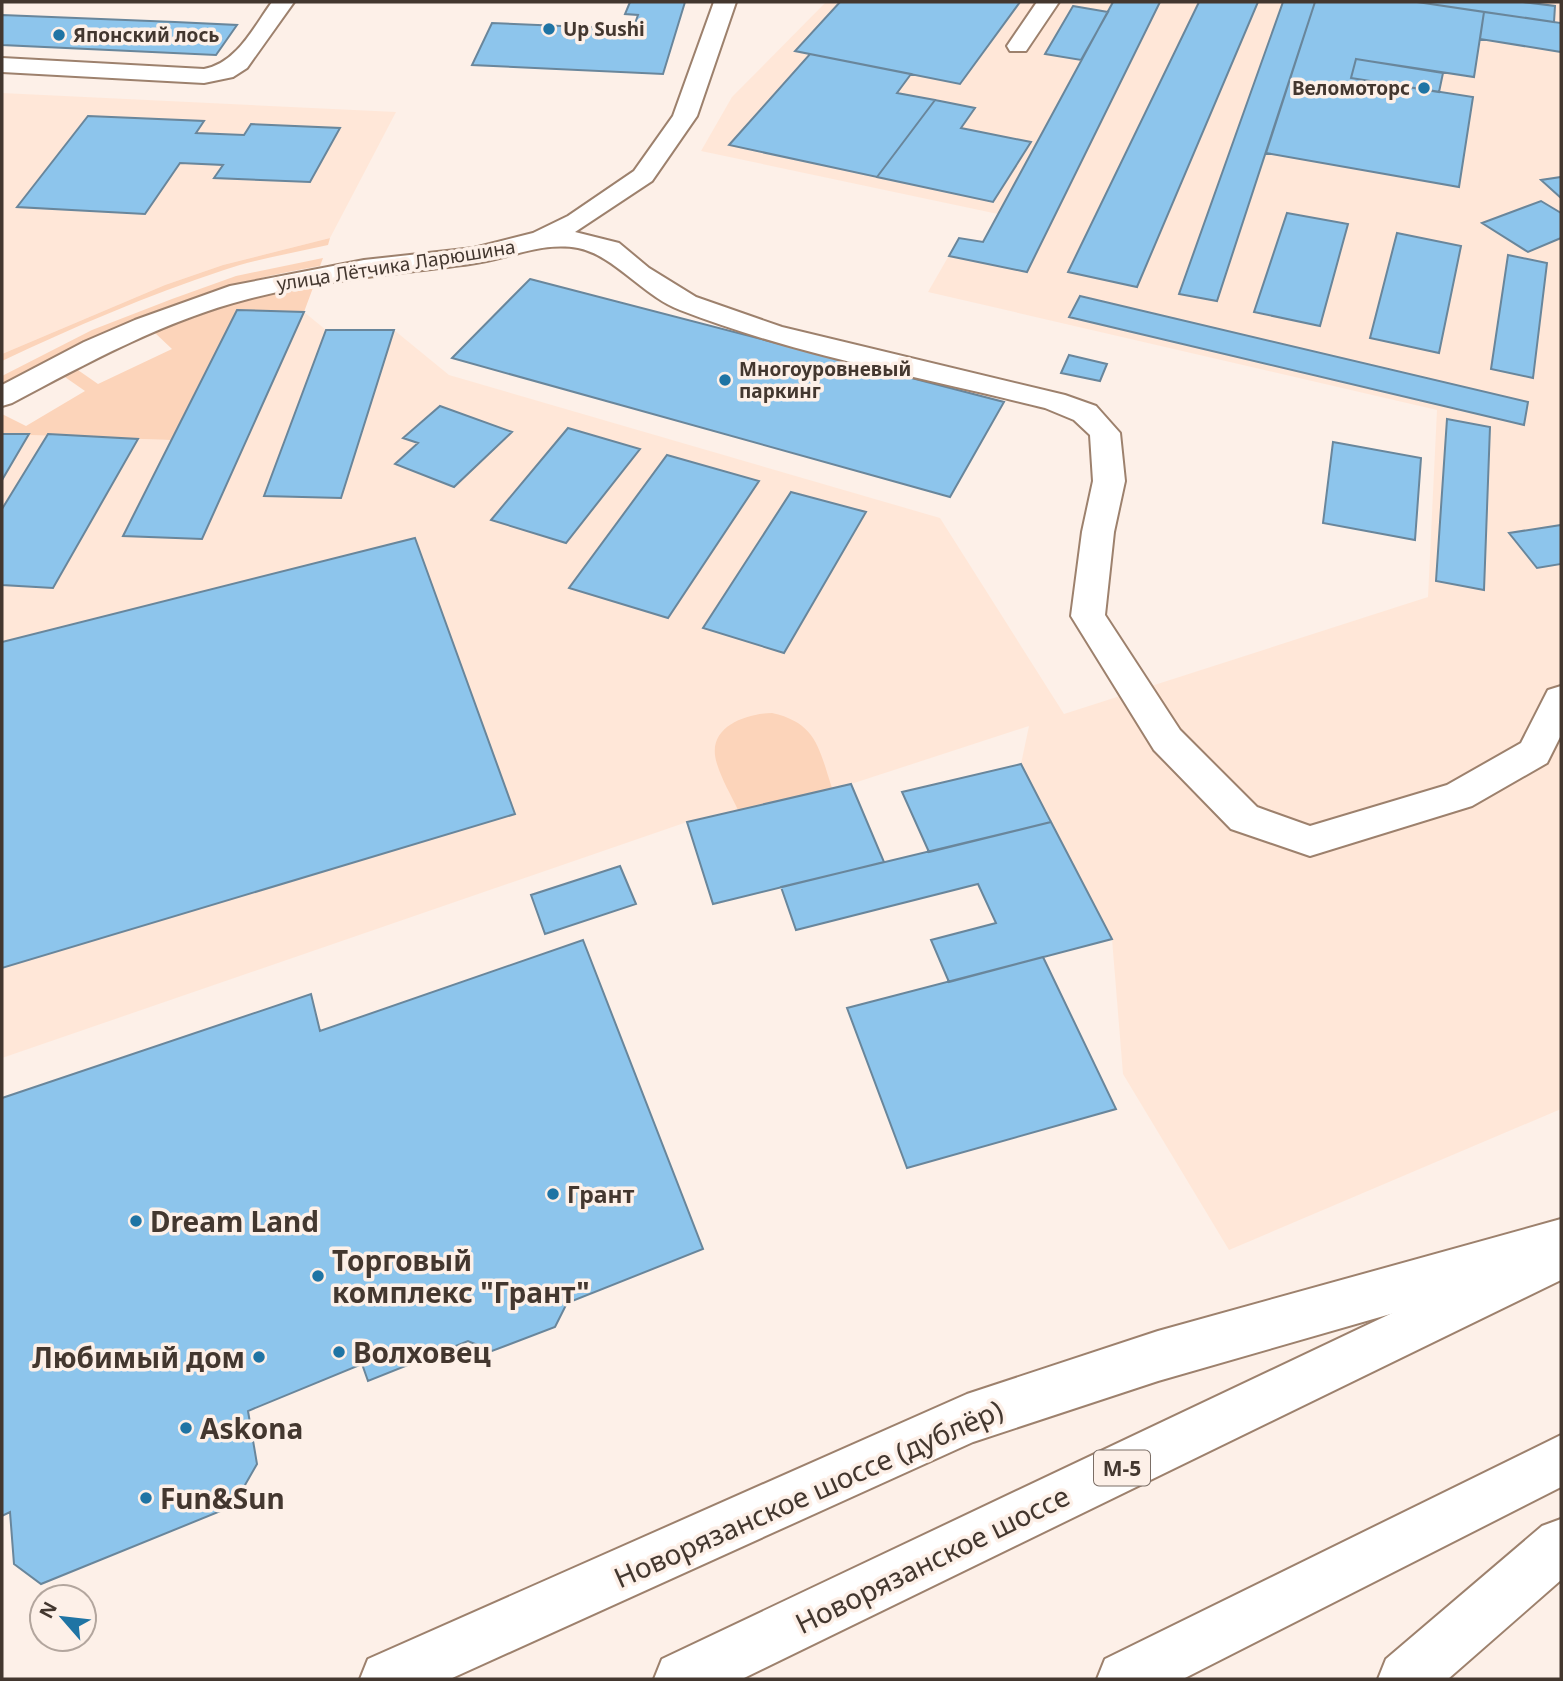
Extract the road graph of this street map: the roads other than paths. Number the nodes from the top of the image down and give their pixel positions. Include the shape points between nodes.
1 (283, 2) edge
2 (725, 2) edge
3 (1048, 2) edge
4 (1018, 46) dead end
5 (2, 65) edge
6 (542, 239) junction
7 (2, 397) edge
8 (1561, 699) edge
9 (1561, 1241) edge
10 (1561, 1256) edge
11 (1561, 1460) edge
12 (1561, 1545) edge
13 (388, 1679) edge
14 (682, 1679) edge
15 (1125, 1679) edge
16 (1406, 1679) edge

1 - 5 main road via 239,63 225,72 204,76
2 - 6 main road, улица Лётчика Ларюшина via 685,116 643,176
3 - 4 main road
6 - 7 main road, улица Лётчика Ларюшина via 474,256 364,268 240,292 94,348
6 - 8 main road via 577,240 610,249 639,274 686,303 773,333 1055,401 1085,413 1104,433 1110,481 1098,532 1088,616 1167,740 1244,818 1310,841 1459,796 1534,752
9 - 13 main road, Новорязанское шоссе (дублёр) via 1158,1356 967,1419
10 - 14 main road, Новорязанское шоссе / М-5
11 - 15 main road
12 - 16 main road

